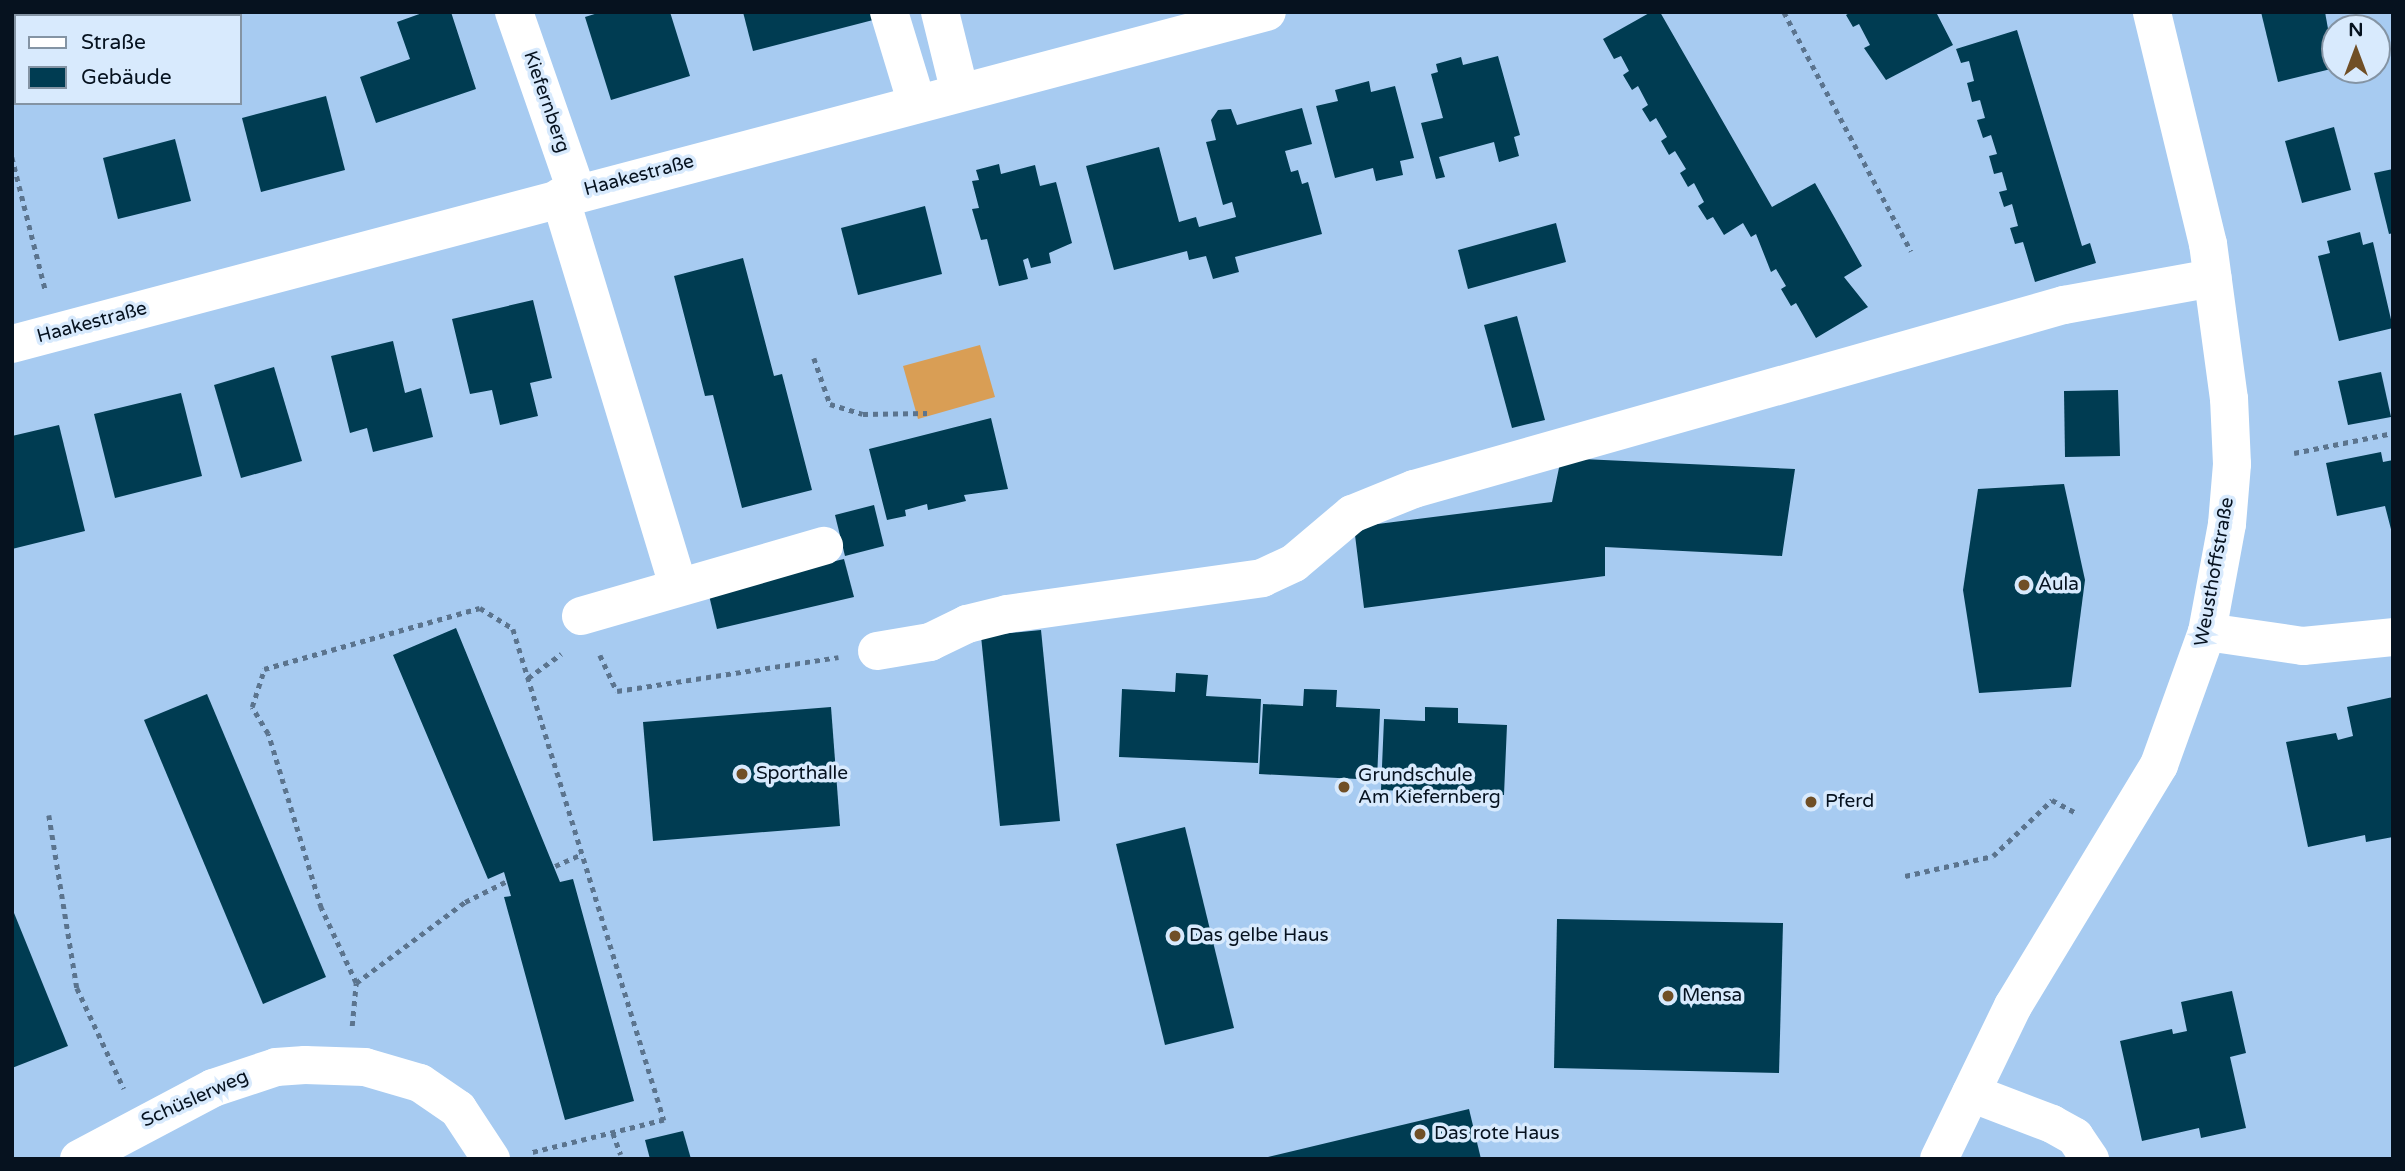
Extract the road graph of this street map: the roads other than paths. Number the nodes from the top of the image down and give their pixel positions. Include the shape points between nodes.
1 (514, 12) edge
2 (889, 12) edge
3 (940, 12) edge
4 (1267, 12) edge
5 (2152, 12) edge
6 (960, 93) junction
7 (917, 104) junction
8 (569, 195) junction
9 (2213, 278) junction
10 (12, 344) edge
11 (824, 546) dead end
12 (678, 586) junction
13 (581, 616) road end
14 (2207, 632) junction
15 (2393, 637) edge
16 (877, 651) road end
17 (1971, 1093) junction
18 (507, 1157) edge
19 (79, 1159) edge
20 (1939, 1159) edge
21 (2090, 1159) edge

1 - 8 street, Kiefernberg
2 - 7 street
3 - 6 street
4 - 6 street, Haakestraße
5 - 9 street, Weusthoffstraße
6 - 7 street, Haakestraße
7 - 8 street, Haakestraße
8 - 10 street, Haakestraße
8 - 12 street, Kiefernberg
9 - 14 street, Weusthoffstraße via 2229,400 2232,464 2227,524
9 - 16 street via 2064,305 1414,489 1352,514 1294,563 1262,578 1007,614 967,624 930,642
11 - 12 street
12 - 13 street
14 - 15 street via 2303,646
14 - 17 street, Weusthoffstraße via 2159,765 2013,1006
17 - 20 street, Weusthoffstraße
17 - 21 street via 2063,1130 2083,1145
18 - 19 street, Schüslerweg via 440,1096 401,1075 347,1065 276,1067 248,1074 139,1123

